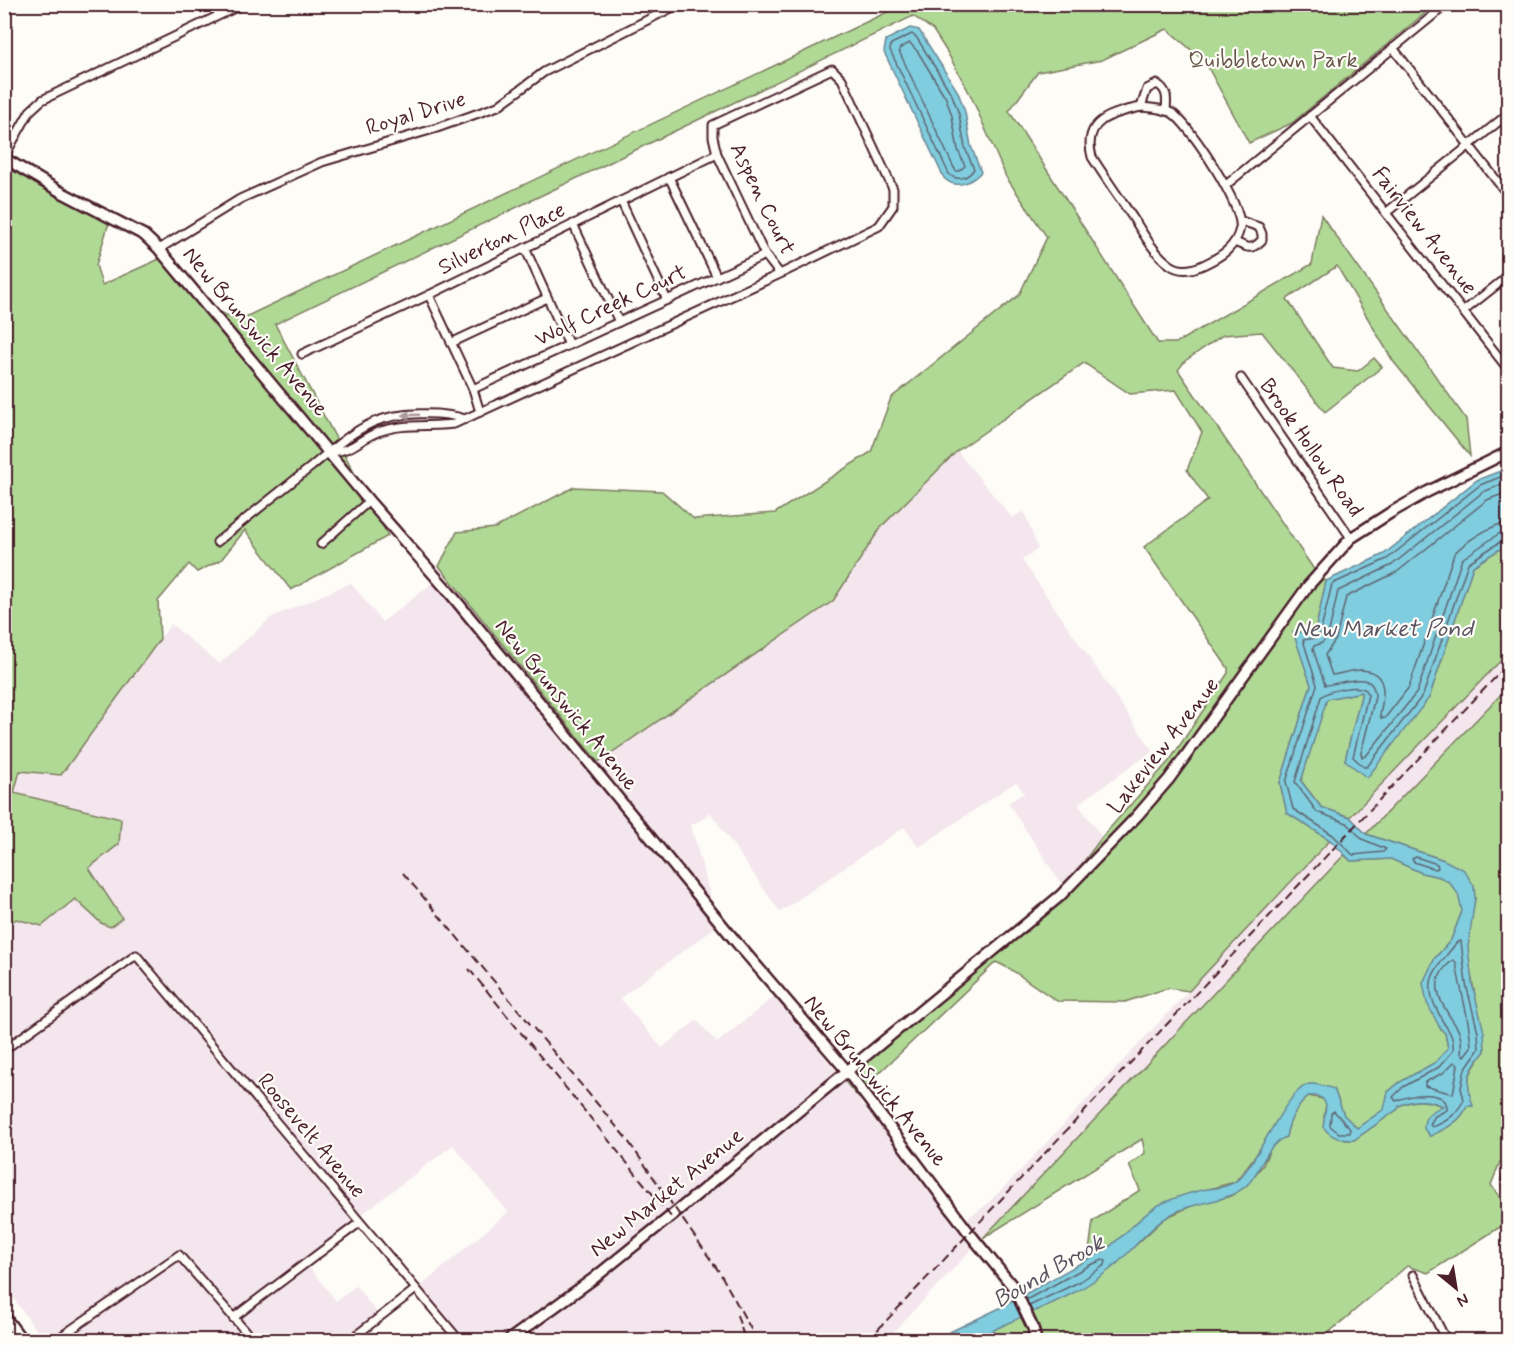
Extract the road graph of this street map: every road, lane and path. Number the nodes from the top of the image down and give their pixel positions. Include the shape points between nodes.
1 (243, 4) edge
2 (679, 4) edge
3 (1447, 4) edge
4 (1506, 4) edge
5 (1509, 8) edge
6 (1393, 48) junction
7 (1141, 107) junction
8 (1166, 111) junction
9 (1509, 114) edge
10 (1310, 116) junction
11 (1470, 145) junction
12 (717, 154) junction
13 (4, 158) edge
14 (669, 177) junction
15 (1226, 185) junction
16 (1509, 195) edge
17 (621, 201) junction
18 (1387, 212) junction
19 (1241, 221) junction
20 (573, 224) junction
21 (1235, 242) junction
22 (525, 248) junction
23 (159, 249) junction
24 (765, 255) junction
25 (780, 274) junction
26 (1509, 276) edge
27 (717, 277) junction
28 (429, 295) junction
29 (547, 298) junction
30 (667, 300) junction
31 (1464, 311) junction
32 (619, 322) junction
33 (452, 343) junction
34 (569, 345) junction
35 (302, 354) dead end
36 (1509, 369) edge
37 (1241, 378) dead end
38 (473, 389) junction
39 (480, 412) junction
40 (465, 419) junction
41 (330, 452) junction
42 (1509, 452) edge
43 (369, 501) junction
44 (1351, 538) junction
45 (217, 542) dead end
46 (321, 544) dead end
47 (4, 1050) edge
48 (847, 1071) junction
49 (1509, 1172) edge
50 (1509, 1186) edge
51 (359, 1223) junction
52 (1413, 1275) dead end
53 (416, 1289) junction
54 (4, 1316) edge
55 (233, 1318) junction
56 (22, 1341) edge
57 (56, 1341) edge
58 (253, 1341) edge
59 (350, 1341) edge
60 (459, 1341) edge
61 (509, 1341) edge
62 (1036, 1341) edge
63 (1446, 1341) edge

1 - 13 street via 42,100 30,111
2 - 23 street, Royal Drive via 544,72 498,106 322,162 240,199
3 - 6 street
4 - 5 street
6 - 10 street
6 - 11 street
7 - 8 street
7 - 8 street via 1147,89 1157,84 1164,88
7 - 21 street via 1101,121 1092,132 1090,150 1156,252 1171,266 1189,270 1219,257
8 - 15 street via 1182,123
9 - 11 street
10 - 15 street
10 - 18 street, Fairview Avenue
11 - 16 street
11 - 18 street
12 - 14 street, Silverton Place
12 - 24 street, Aspen Court
12 - 25 street, Aspen Court via 712,125 832,69 842,79 893,189 893,206 879,226
13 - 23 street, New Brunswick Avenue via 144,235
14 - 17 street, Silverton Place
14 - 27 street
15 - 19 street
17 - 20 street, Silverton Place
17 - 30 street
18 - 31 street, Fairview Avenue
19 - 21 street
19 - 21 street via 1259,227 1262,240 1249,248
20 - 22 street, Silverton Place
20 - 32 street
22 - 28 street, Silverton Place
22 - 29 street
23 - 41 street, New Brunswick Avenue
24 - 25 street, Aspen Court
24 - 27 street, Wolf Creek Court
25 - 39 street, Aspen Court
26 - 31 street
27 - 30 street, Wolf Creek Court
28 - 33 street
28 - 35 street, Silverton Place
29 - 33 street
29 - 34 street
30 - 32 street, Wolf Creek Court
31 - 36 street, Fairview Avenue
32 - 34 street, Wolf Creek Court
33 - 38 street
34 - 38 street, Wolf Creek Court
37 - 44 street, Brook Hollow Road
38 - 39 street
39 - 40 street, Aspen Court
40 - 41 street, Aspen Court via 454,424 400,426 377,433 347,450
40 -> 41 street via 454,415 399,416 376,421
41 - 43 street, New Brunswick Avenue
41 - 45 street
42 - 44 street, Lakeview Avenue via 1428,492
43 - 46 street
43 - 48 street, New Brunswick Avenue
44 - 48 street, Lakeview Avenue via 1308,586 1169,779 1099,856 1060,896
47 - 51 street, Roosevelt Avenue via 136,955
48 - 61 street, New Market Avenue via 601,1273
48 - 62 street, New Brunswick Avenue via 1014,1288
49 - 50 street
51 - 53 street, Roosevelt Avenue
51 - 55 street
52 - 63 street
53 - 59 street
53 - 60 street, Roosevelt Avenue
54 - 56 street
55 - 57 street via 178,1255
55 - 58 street

